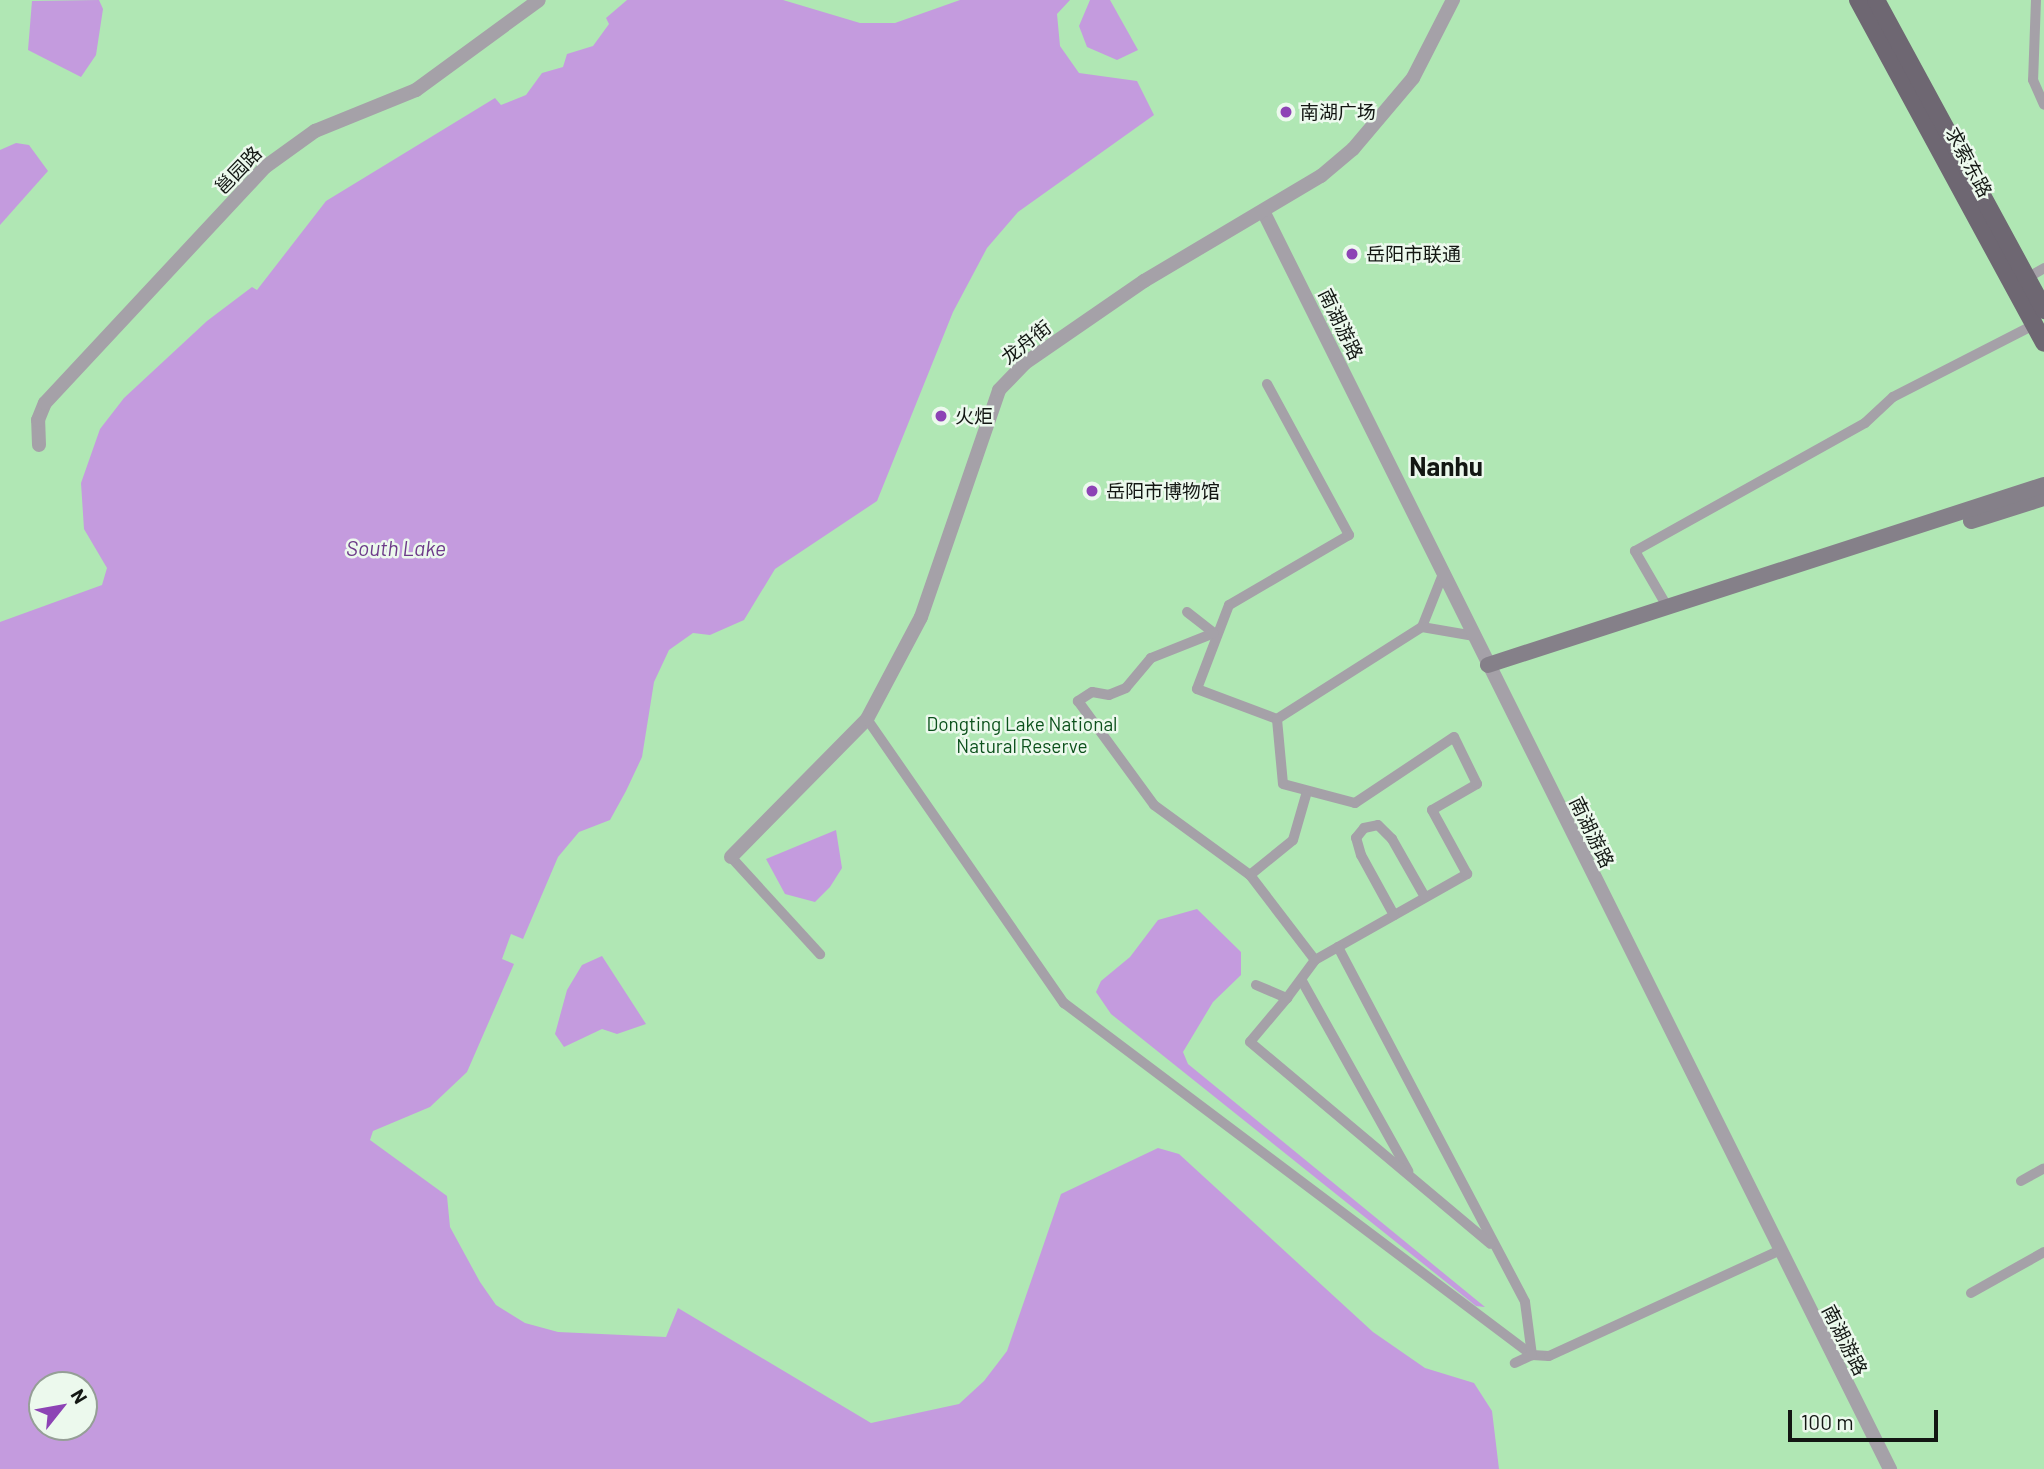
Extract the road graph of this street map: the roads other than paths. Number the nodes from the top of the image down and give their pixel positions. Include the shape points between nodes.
1 (539, 0) edge
2 (1453, 0) edge
3 (1858, 0) edge
4 (1876, 0) edge
5 (2036, 0) edge
6 (2044, 105) edge
7 (1263, 211) junction
8 (2044, 268) edge
9 (2027, 278) junction
10 (2039, 317) edge
11 (2044, 343) edge
12 (1267, 384) dead end
13 (39, 444) dead end
14 (2044, 485) edge
15 (2044, 498) edge
16 (1443, 574) junction
17 (1668, 608) junction
18 (1186, 612) dead end
19 (1422, 627) junction
20 (1214, 632) junction
21 (1474, 636) junction
22 (1490, 669) junction
23 (867, 719) junction
24 (1277, 719) junction
25 (1306, 795) junction
26 (731, 857) joint
27 (1250, 876) junction
28 (1425, 897) junction
29 (1394, 915) junction
30 (1338, 947) junction
31 (820, 954) dead end
32 (1315, 960) junction
33 (1302, 981) junction
34 (1256, 985) dead end
35 (1287, 998) junction
36 (2044, 1168) edge
37 (1412, 1178) junction
38 (2021, 1181) dead end
39 (1496, 1248) junction
40 (1778, 1251) junction
41 (2044, 1252) edge
42 (1971, 1293) dead end
43 (1532, 1354) junction
44 (1515, 1363) dead end
45 (1890, 1469) edge

1 - 13 street, 邕园路 via 416,90 314,131 265,167 45,403 38,419
2 - 7 street, 龙舟街 via 1389,110 1321,176
3 - 10 main road, 求索东路
4 - 9 main road, 求索东路
5 - 6 street via 2033,80
7 - 16 street, 南湖游路
7 - 23 street, 龙舟街 via 1144,282 1025,363 999,390 921,617
8 - 9 street
9 - 10 main road, 求索东路
10 - 11 main road, 求索东路
10 - 17 street via 1893,397 1865,423 1635,551
12 - 20 street via 1349,535 1229,605
14 - 17 main road
15 - 22 main road
16 - 19 street
16 - 21 street, 南湖游路
17 - 22 main road
18 - 20 street
19 - 21 street
19 - 24 street
20 - 24 street via 1197,689
20 - 27 street via 1151,658 1126,688 1109,695 1092,692 1079,701 1154,805
21 - 22 street, 南湖游路
22 - 40 street, 南湖游路
23 - 26 street, 龙舟街
23 - 43 street via 1064,1003
24 - 25 street via 1283,784
25 - 27 street via 1293,840
25 - 28 street via 1355,803 1454,737 1477,784 1432,810 1467,874
26 - 31 street
27 - 32 street
28 - 29 street
28 - 29 street via 1392,839 1378,825 1364,828 1356,838 1361,855
29 - 30 street
30 - 32 street
30 - 39 street
32 - 33 street
33 - 35 street
33 - 37 street
34 - 35 street
35 - 37 street via 1250,1042
36 - 38 street
37 - 39 street
39 - 43 street via 1525,1302
40 - 43 street via 1549,1356
40 - 45 street, 南湖游路
41 - 42 street
43 - 44 street

